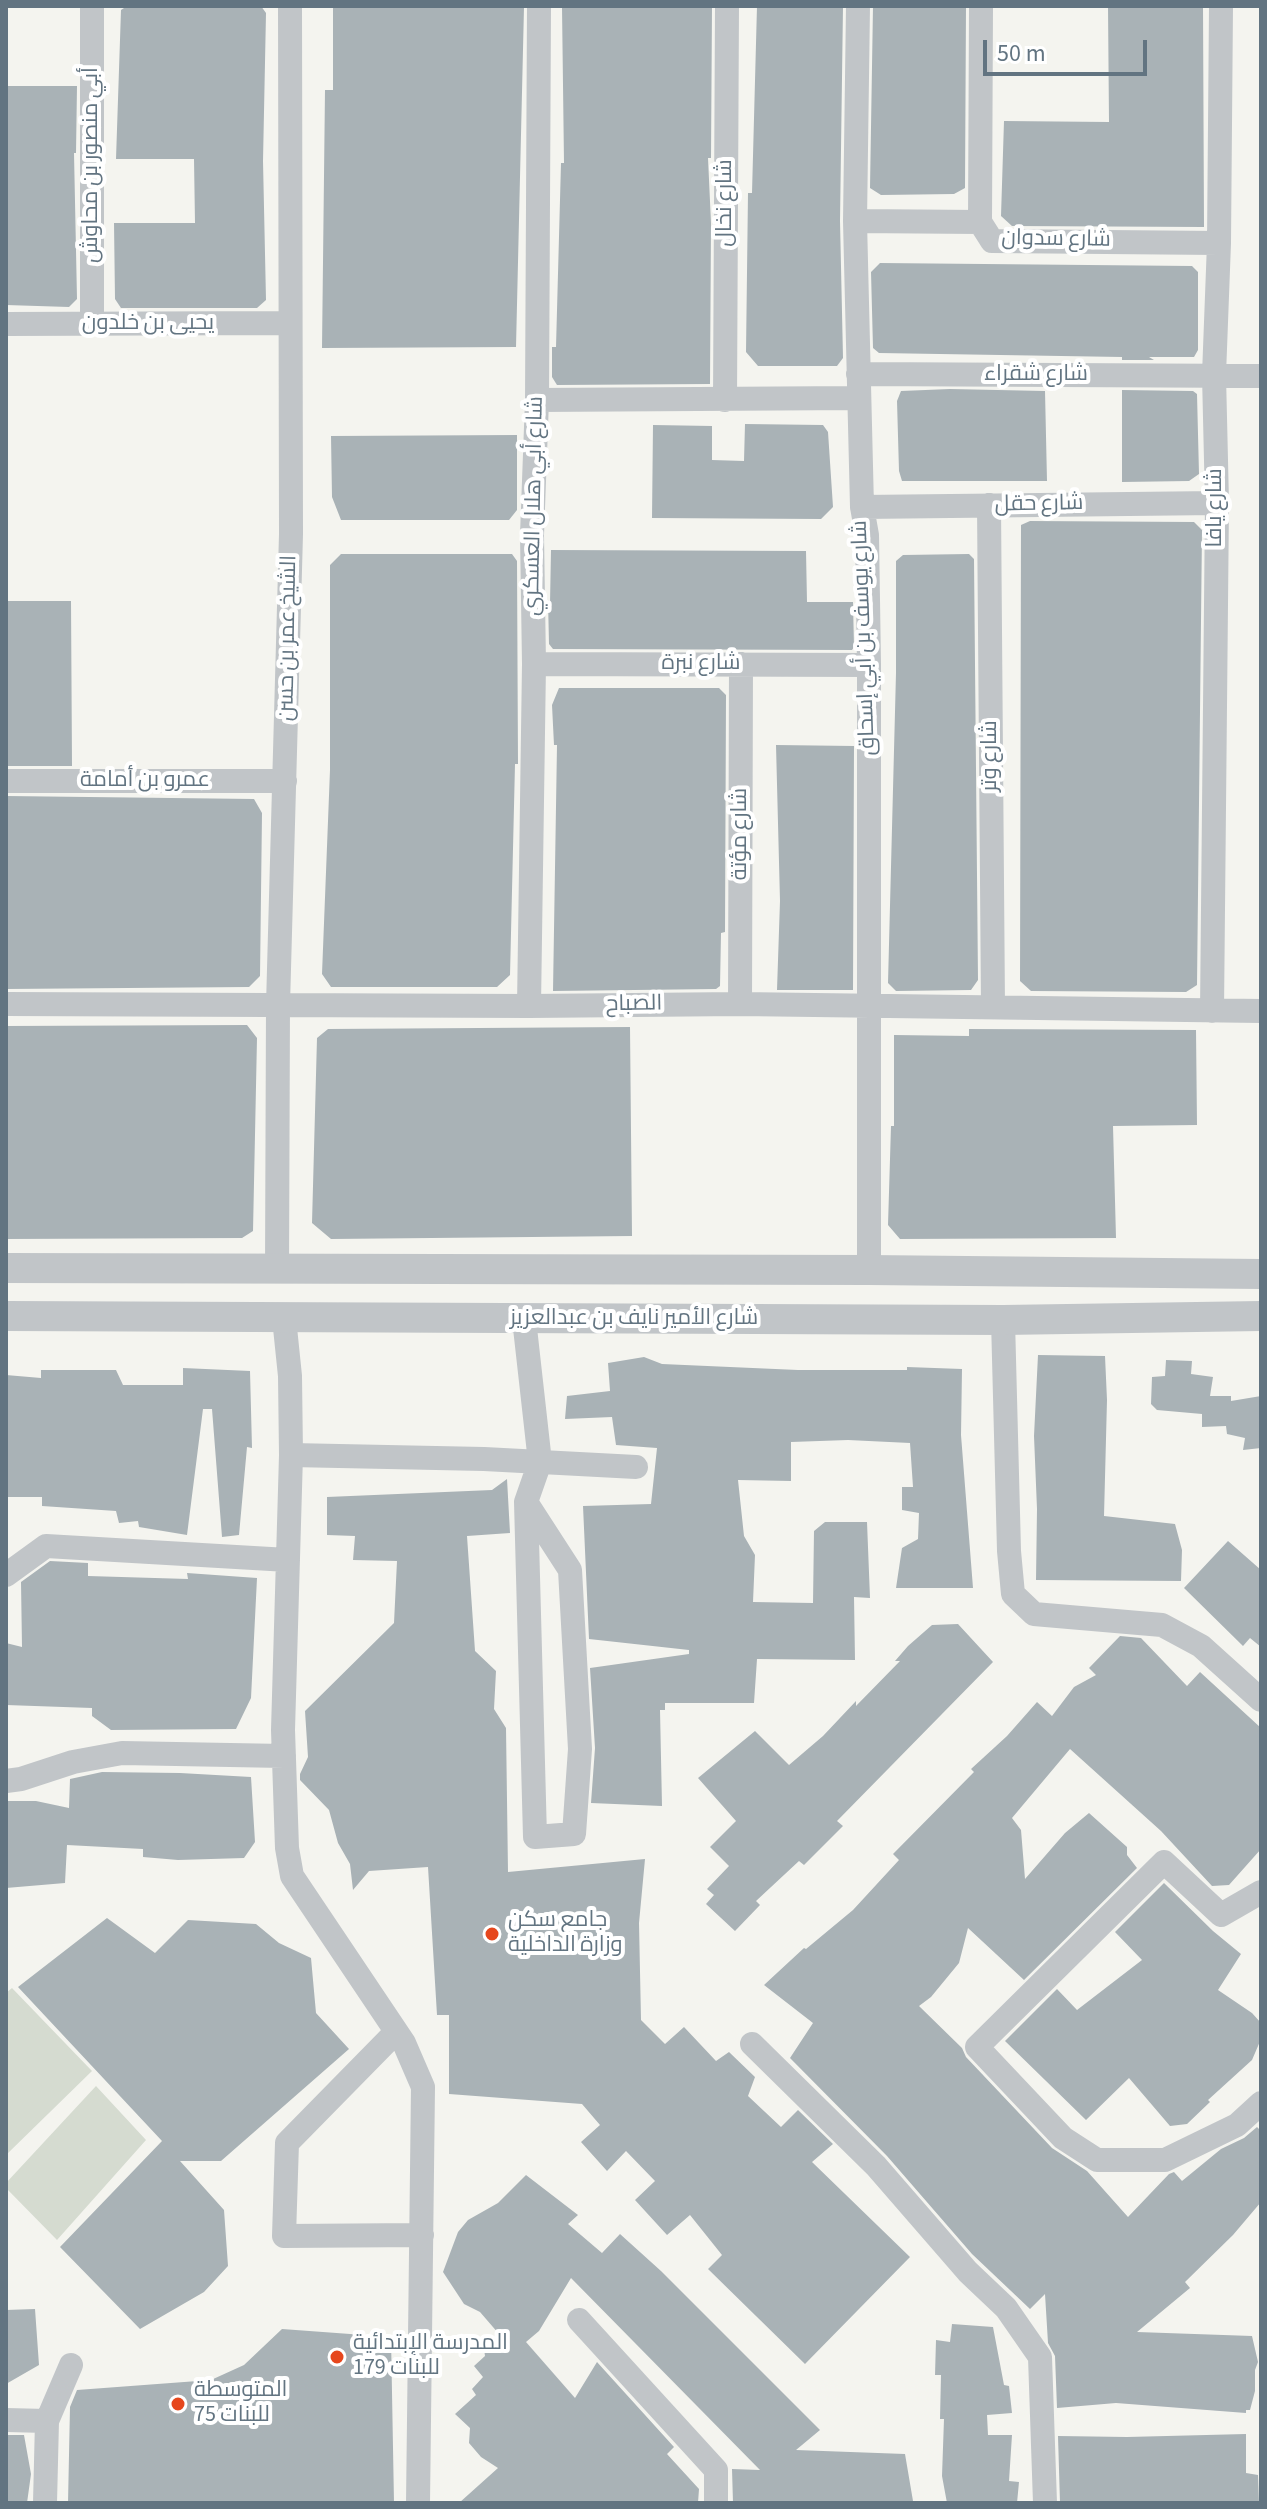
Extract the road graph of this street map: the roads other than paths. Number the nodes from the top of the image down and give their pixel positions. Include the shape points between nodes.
1 (92, 6) edge
2 (290, 6) edge
3 (539, 6) edge
4 (727, 6) edge
5 (858, 6) edge
6 (981, 6) edge
7 (1221, 6) edge
8 (855, 221) junction
9 (980, 222) junction
10 (1219, 243) junction
11 (290, 323) junction
12 (6, 324) edge
13 (92, 324) junction
14 (1214, 375) junction
15 (1261, 376) edge
16 (858, 386) junction
17 (537, 400) junction
18 (725, 400) junction
19 (1217, 503) junction
20 (989, 505) junction
21 (862, 507) junction
22 (534, 664) junction
23 (741, 664) junction
24 (869, 665) junction
25 (6, 781) edge
26 (285, 781) junction
27 (6, 1004) edge
28 (740, 1004) junction
29 (869, 1004) junction
30 (278, 1005) junction
31 (529, 1006) junction
32 (993, 1007) junction
33 (1212, 1011) junction
34 (1261, 1011) edge
35 (6, 1268) edge
36 (277, 1270) junction
37 (869, 1270) junction
38 (1261, 1274) edge
39 (6, 1316) edge
40 (1261, 1316) edge
41 (284, 1318) junction
42 (524, 1319) junction
43 (1003, 1320) junction
44 (291, 1455) junction
45 (540, 1462) junction
46 (636, 1467) dead end
47 (526, 1502) junction
48 (288, 1560) junction
49 (6, 1575) edge
50 (1261, 1700) edge
51 (284, 1756) junction
52 (6, 1781) edge
53 (1261, 1892) edge
54 (396, 2032) junction
55 (752, 2044) dead end
56 (1261, 2103) edge
57 (422, 2235) junction
58 (579, 2320) dead end
59 (71, 2365) dead end
60 (6, 2420) edge
61 (47, 2421) junction
62 (45, 2503) edge
63 (418, 2503) edge
64 (716, 2503) edge
65 (1045, 2503) edge

1 - 13 street, أبي منصور بن محاوش
2 - 11 street, الشيخ عمر بن حسن
3 - 17 street, شارع أبي هلال العسكري
4 - 18 street, شارع نخال
5 - 8 street, شارع يوسف بن أبي إسحاق
6 - 9 street
7 - 10 street, شارع يافا
8 - 9 street, شارع سدوان
8 - 16 street, شارع يوسف بن أبي إسحاق
9 - 10 street, شارع سدوان via 992,241
10 - 14 street, شارع يافا
11 - 13 street, يحيى بن خلدون
11 - 26 street, الشيخ عمر بن حسن
12 - 13 street, يحيى بن خلدون
14 - 15 street, شارع شقراء
14 - 16 street, شارع شقراء
14 - 19 street, شارع يافا
16 - 18 street, شارع شقراء
16 - 21 street, شارع يوسف بن أبي إسحاق
17 - 18 street, شارع شقراء
17 - 22 street, شارع أبي هلال العسكري
19 - 20 street, شارع حقل
19 - 33 street, شارع يافا
20 - 21 street, شارع حقل
20 - 32 street, شارع وتر
21 - 24 street, شارع يوسف بن أبي إسحاق
22 - 23 street, شارع نبرة
22 - 31 street, شارع أبي هلال العسكري
23 - 24 street, شارع نبرة
23 - 28 street, شارع مؤتة
24 - 29 street, شارع يوسف بن أبي إسحاق
25 - 26 street, عمرو بن أمامة
26 - 30 street, الشيخ عمر بن حسن
27 - 30 street, الصباح
28 - 29 street, الصباح
28 - 31 street, الصباح
29 - 32 street, الصباح
29 - 37 street, شارع يوسف بن أبي إسحاق
30 - 31 street, الصباح
30 - 36 street, الشيخ عمر بن حسن
32 - 33 street, الصباح
33 - 34 street, الصباح
35 - 36 street
36 - 37 street
37 - 38 street
39 - 41 street, شارع الأمير نايف بن عبدالعزيز
40 - 43 street, شارع الأمير نايف بن عبدالعزيز
41 - 42 street, شارع الأمير نايف بن عبدالعزيز
41 - 44 street
42 - 43 street, شارع الأمير نايف بن عبدالعزيز
42 - 45 street
43 - 50 street via 1013,1594 1034,1614 1162,1625 1201,1646
44 - 45 street
44 - 48 street
45 - 46 street
45 - 47 street
47 - 47 street via 570,1570 580,1749 574,1834 535,1837
48 - 49 street via 46,1546
48 - 51 street
51 - 52 street via 122,1753
51 - 54 street via 292,1876
53 - 56 street via 1221,1915 1164,1862 977,2047 1063,2138 1097,2160 1165,2160 1237,2125
54 - 57 street via 423,2087
54 - 57 street via 287,2143 284,2236
55 - 65 street via 876,2166 1006,2308 1040,2357
57 - 63 street
58 - 64 street via 716,2470
59 - 61 street
60 - 61 street
61 - 62 street

